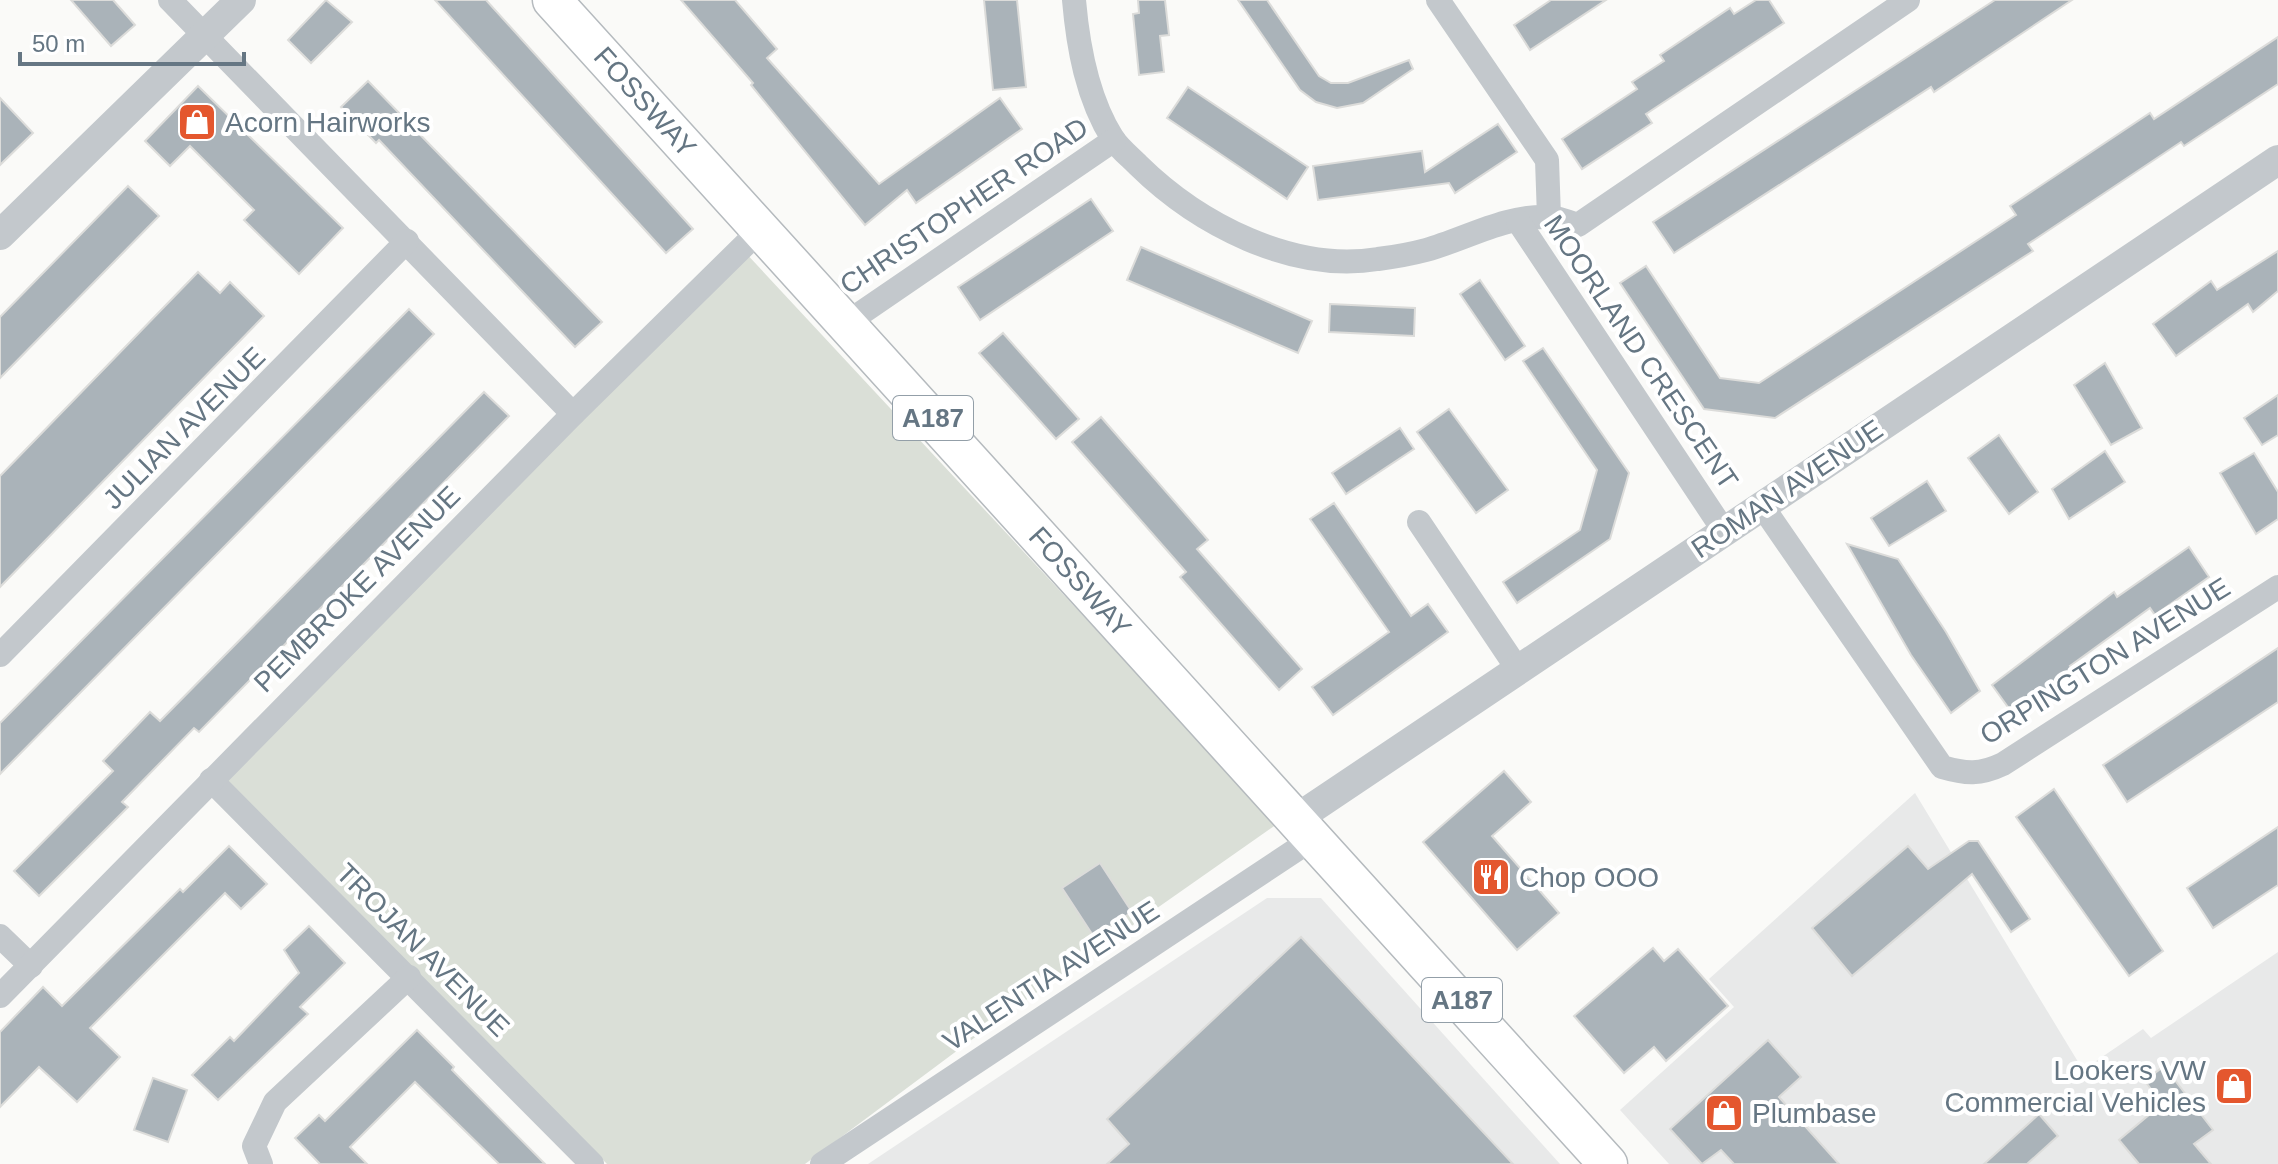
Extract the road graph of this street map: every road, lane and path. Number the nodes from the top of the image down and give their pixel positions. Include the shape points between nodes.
1 (170, 0) edge
2 (241, 0) edge
3 (552, 0) edge
4 (1074, 0) edge
5 (1438, 0) edge
6 (1908, 0) edge
7 (203, 38) junction
8 (1114, 140) junction
9 (2278, 160) edge
10 (1549, 217) junction
11 (1518, 221) junction
12 (761, 229) junction
13 (2, 230) edge
14 (407, 241) junction
15 (848, 322) junction
16 (573, 414) junction
17 (1762, 506) junction
18 (1419, 522) dead end
19 (1724, 531) junction
20 (2278, 587) edge
21 (0, 655) edge
22 (1519, 671) junction
23 (211, 780) junction
24 (1305, 829) junction
25 (0, 936) edge
26 (31, 966) junction
27 (409, 977) junction
28 (0, 996) edge
29 (261, 1164) edge
30 (592, 1164) edge
31 (822, 1164) edge
32 (1608, 1164) edge

1 - 7 street
2 - 7 street
3 - 12 main road, FOSSWAY / A187
4 - 8 street, MOORLAND CRESCENT via 1077,43 1093,98
5 - 10 street via 1547,160
6 - 10 street via 1578,225
7 - 13 street
7 - 14 street
8 - 11 street, MOORLAND CRESCENT via 1165,192 1217,225 1319,260 1375,260
8 - 15 street, CHRISTOPHER ROAD
9 - 17 street, ROMAN AVENUE
10 - 11 street
11 - 19 street, MOORLAND CRESCENT
12 - 15 main road, FOSSWAY / A187
12 - 16 street, PEMBROKE AVENUE
14 - 16 street
14 - 21 street, JULIAN AVENUE
15 - 24 main road, FOSSWAY / A187
16 - 23 street, PEMBROKE AVENUE
17 - 19 street, ROMAN AVENUE
17 - 20 street, ORPINGTON AVENUE via 1942,767 1965,774 1985,773 2003,764
18 - 22 street
19 - 22 street, ROMAN AVENUE
22 - 24 street, ROMAN AVENUE
23 - 26 street, PEMBROKE AVENUE
23 - 27 street, TROJAN AVENUE
24 - 31 street, VALENTIA AVENUE
24 - 32 main road, FOSSWAY / A187
25 - 26 street
26 - 28 street, PEMBROKE AVENUE
27 - 29 street via 275,1102 254,1146
27 - 30 street, TROJAN AVENUE

